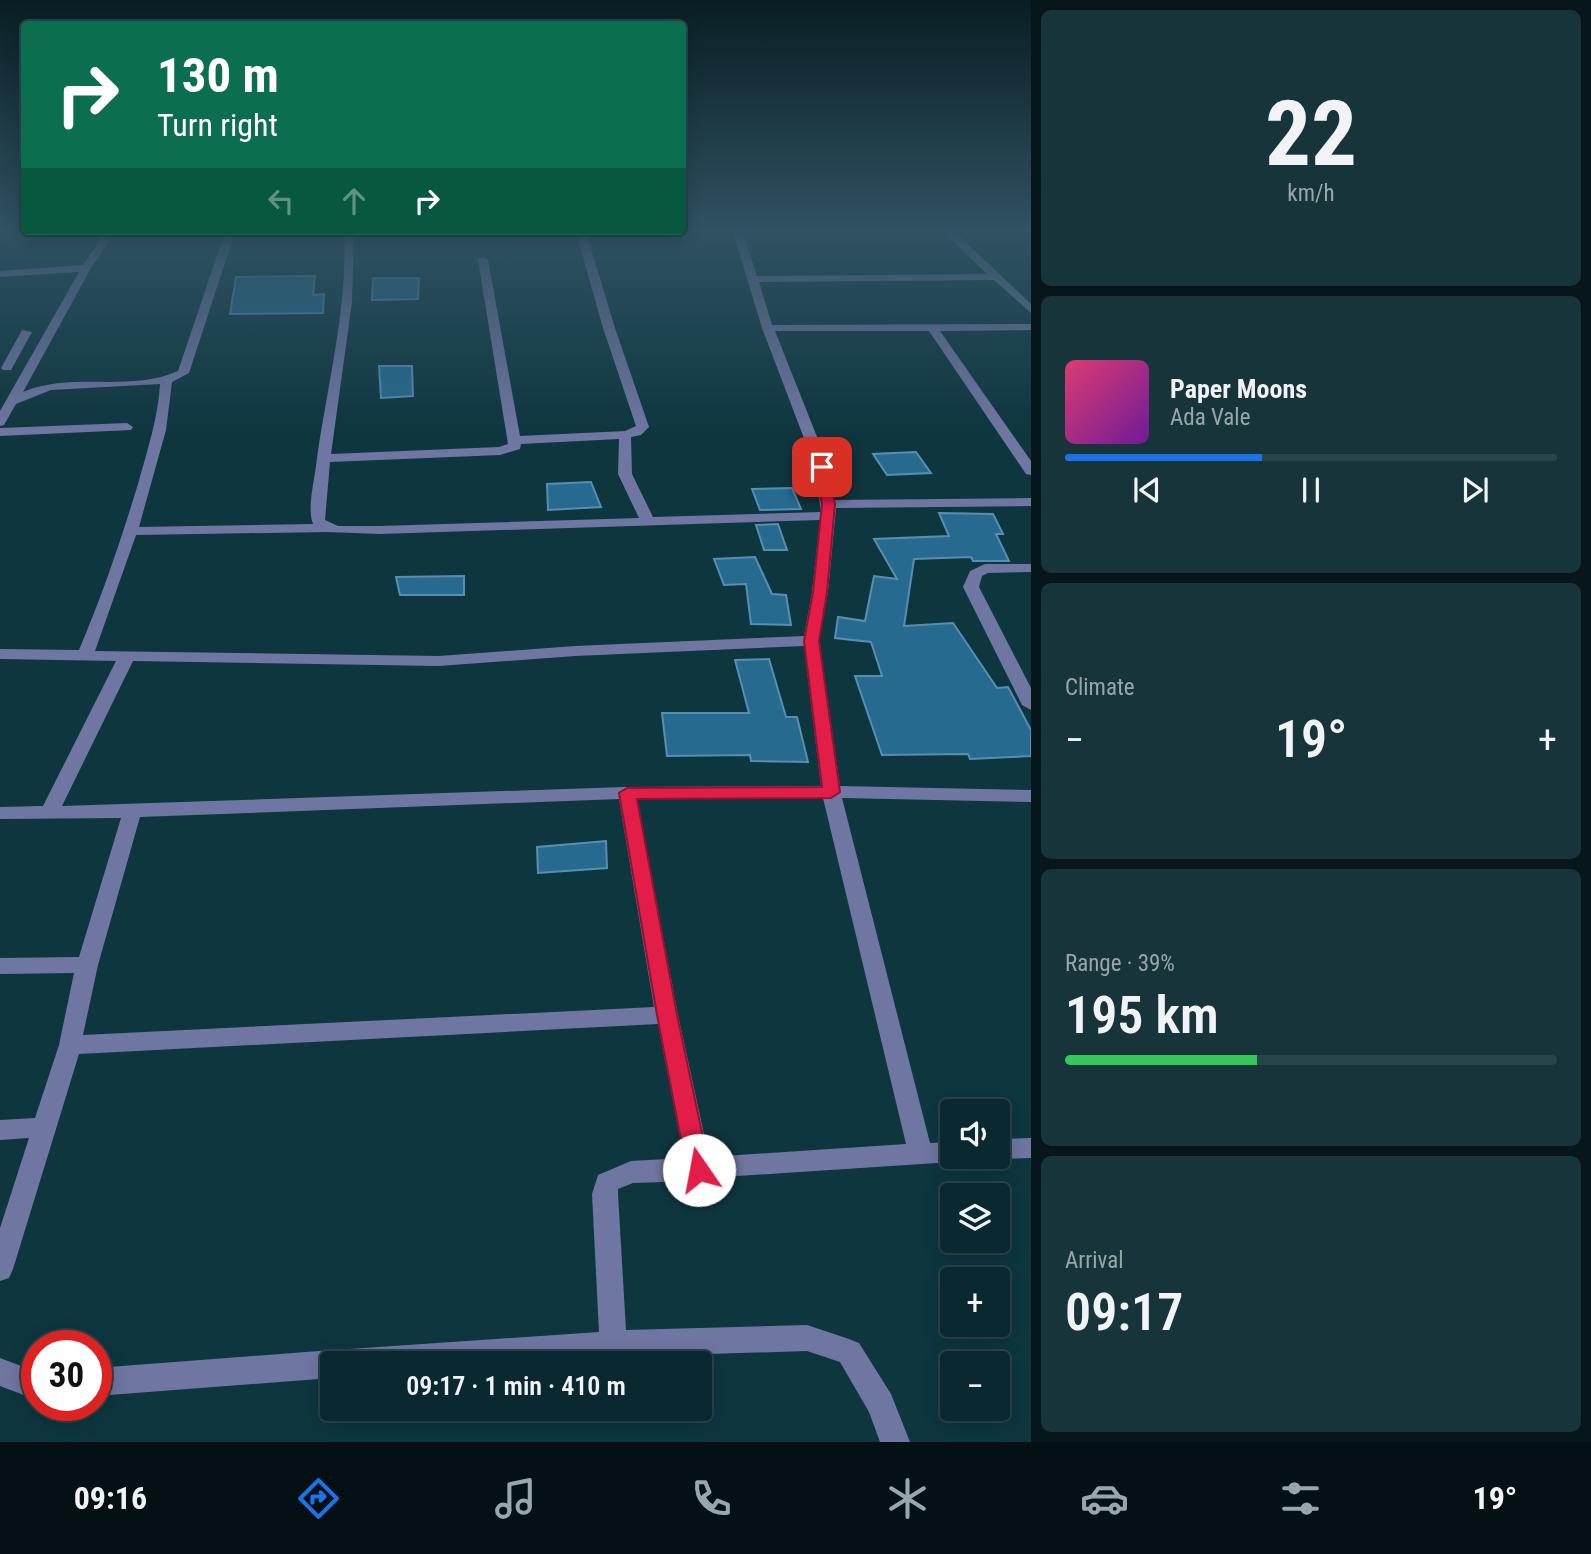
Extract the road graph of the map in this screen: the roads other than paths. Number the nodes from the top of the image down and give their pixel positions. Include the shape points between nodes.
1 (69, 299) edge
2 (208, 299) edge
3 (347, 299) edge
4 (490, 299) edge
5 (601, 299) edge
6 (760, 299) edge
7 (932, 327) junction
8 (1031, 327) edge
9 (768, 328) junction
10 (26, 332) dead end
11 (32, 368) junction
12 (3, 369) edge
13 (171, 379) junction
14 (13, 401) junction
15 (0, 422) edge
16 (127, 427) dead end
17 (0, 432) edge
18 (625, 435) junction
19 (514, 440) junction
20 (323, 458) junction
21 (1031, 471) edge
22 (1031, 502) edge
23 (828, 510) junction
24 (648, 522) junction
25 (327, 528) junction
26 (130, 531) junction
27 (1031, 568) edge
28 (811, 641) junction
29 (0, 654) edge
30 (84, 657) junction
31 (125, 658) junction
32 (1031, 705) edge
33 (831, 792) junction
34 (627, 793) junction
35 (1031, 796) edge
36 (0, 813) edge
37 (49, 813) junction
38 (132, 813) junction
39 (87, 965) junction
40 (0, 966) edge
41 (667, 1015) junction
42 (70, 1045) junction
43 (44, 1127) junction
44 (0, 1130) edge
45 (1031, 1147) edge
46 (1010, 1148) edge
47 (940, 1152) edge
48 (920, 1153) junction
49 (699, 1170) junction
50 (0, 1269) edge
51 (613, 1344) junction
52 (516, 1351) edge
53 (320, 1365) edge
54 (0, 1373) edge
55 (21, 1380) edge
56 (112, 1381) edge
57 (895, 1442) edge

1 - 11 street
2 - 13 street via 183,373
3 - 20 street
4 - 19 street
5 - 18 street via 643,427
6 - 9 street
7 - 8 street
7 - 9 street
7 - 21 street
9 - 23 street via 822,467
10 - 12 street
11 - 12 street
11 - 14 street
13 - 14 street via 57,386
13 - 26 street
14 - 15 street
16 - 17 street
18 - 19 street
18 - 24 street via 625,474
19 - 20 street via 515,446 500,451
20 - 25 street via 318,521
22 - 23 street
23 - 24 street
23 - 28 street
24 - 25 street
25 - 26 street
26 - 30 street
27 - 32 street via 985,569 975,574 971,587
28 - 31 street via 439,661
28 - 33 street
29 - 30 street
30 - 31 street
31 - 37 street
33 - 34 street
33 - 35 street
33 - 48 street
34 - 38 street
34 - 41 street
36 - 37 street
37 - 38 street
38 - 39 street
39 - 40 street
39 - 42 street
41 - 42 street
41 - 49 street
42 - 43 street
43 - 44 street
43 - 50 street
45 - 46 street
47 - 48 street
48 - 49 street
49 - 51 street via 631,1172 607,1183
51 - 52 street
51 - 57 street via 807,1338 849,1352 881,1404
53 - 56 street
54 - 55 street

